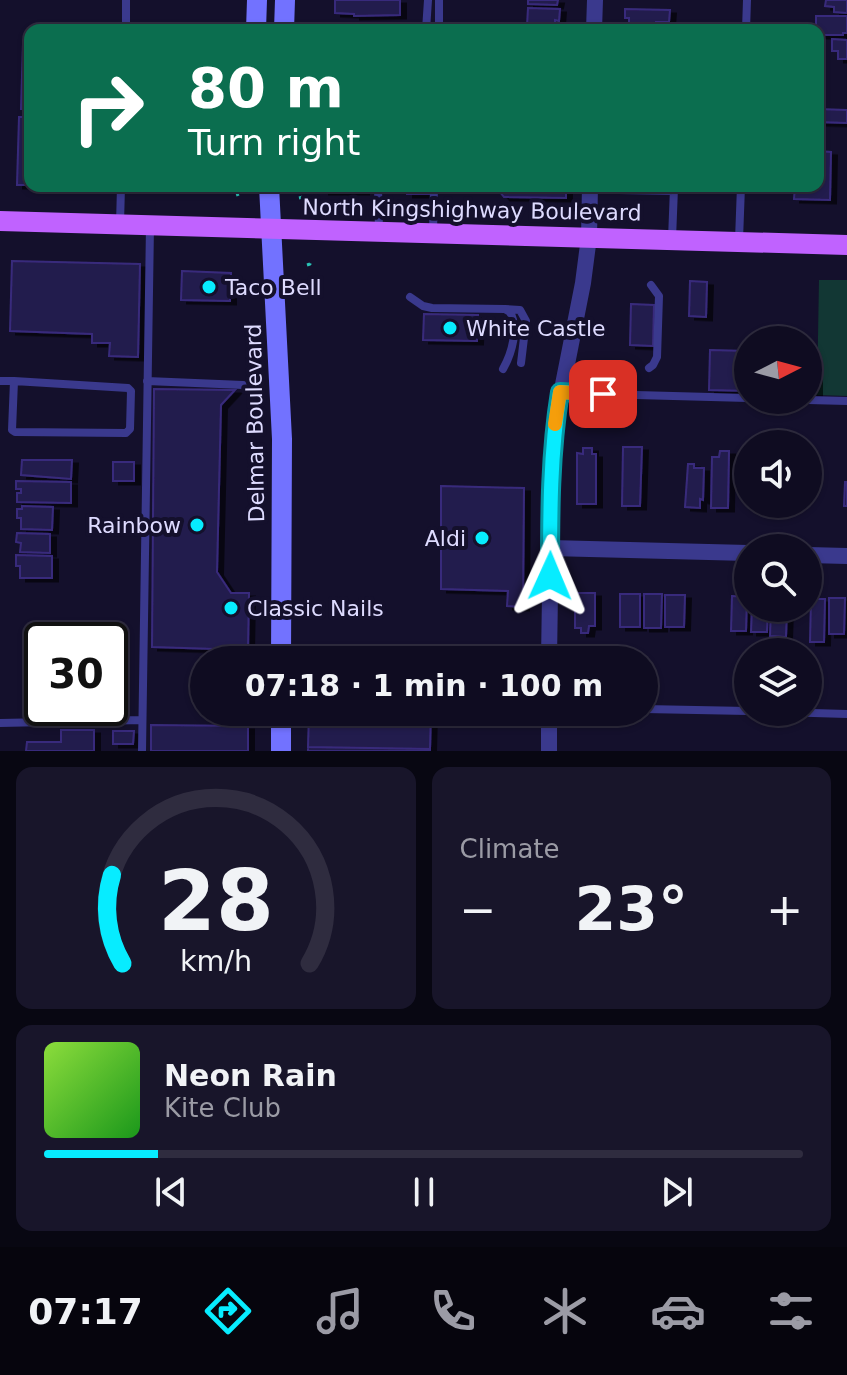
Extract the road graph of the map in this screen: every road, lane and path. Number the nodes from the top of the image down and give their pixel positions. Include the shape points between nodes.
1 (126, 0) edge
2 (257, 0) edge
3 (285, 0) edge
4 (428, 0) edge
5 (439, 0) edge
6 (595, 0) edge
7 (747, 0) edge
8 (126, 24) edge
9 (256, 24) edge
10 (284, 24) edge
11 (426, 24) edge
12 (439, 24) edge
13 (594, 24) edge
14 (746, 24) edge
15 (121, 192) edge
16 (269, 192) edge
17 (378, 192) edge
18 (434, 192) edge
19 (590, 192) edge
20 (674, 192) edge
21 (741, 192) edge
22 (0, 221) edge
23 (120, 224) junction
24 (150, 225) junction
25 (271, 230) junction
26 (379, 232) junction
27 (433, 234) junction
28 (589, 237) junction
29 (672, 239) junction
30 (739, 241) junction
31 (847, 245) edge
32 (311, 261) dead end
33 (307, 265) dead end
34 (651, 285) dead end
35 (410, 297) dead end
36 (505, 309) junction
37 (521, 363) dead end
38 (649, 368) dead end
39 (503, 369) dead end
40 (0, 381) edge
41 (14, 381) junction
42 (147, 381) junction
43 (243, 385) dead end
44 (560, 392) junction
45 (734, 398) edge
46 (822, 400) edge
47 (847, 401) edge
48 (550, 548) junction
49 (734, 553) edge
50 (822, 555) edge
51 (847, 556) edge
52 (281, 646) edge
53 (549, 646) edge
54 (658, 709) edge
55 (734, 711) edge
56 (822, 713) edge
57 (847, 714) edge
58 (142, 720) junction
59 (0, 723) edge
60 (281, 726) edge
61 (549, 726) edge
62 (142, 751) edge
63 (281, 751) edge
64 (549, 751) edge

1 - 8 lane
2 - 9 main road
3 - 10 main road
4 - 11 lane
5 - 12 lane
6 - 13 street
7 - 14 lane
15 - 23 lane
16 - 25 main road, Delmar Boulevard
17 - 26 lane
18 - 27 lane
19 - 28 street
20 - 29 lane
21 - 30 lane
22 - 23 main road, North Kingshighway Boulevard
23 - 24 main road, North Kingshighway Boulevard
24 - 25 main road, North Kingshighway Boulevard
24 - 42 lane
25 - 26 main road, North Kingshighway Boulevard
25 - 52 main road, Delmar Boulevard via 282,439
26 - 27 main road, North Kingshighway Boulevard
27 - 28 main road, North Kingshighway Boulevard
28 - 29 main road, North Kingshighway Boulevard
28 - 44 street
29 - 30 main road, North Kingshighway Boulevard
30 - 31 main road, North Kingshighway Boulevard
32 - 33 path
34 - 38 lane via 659,296 657,357
35 - 36 lane via 432,308
36 - 37 lane via 520,310 525,316
36 - 39 lane via 515,326
40 - 41 lane
41 - 41 lane via 128,388 130,429 15,432
42 - 43 lane
42 - 58 lane
44 - 45 lane
44 - 48 street
46 - 47 lane
48 - 49 street
48 - 53 street
50 - 51 street
54 - 55 lane
56 - 57 lane
58 - 59 lane
58 - 62 lane
60 - 63 main road
61 - 64 street

